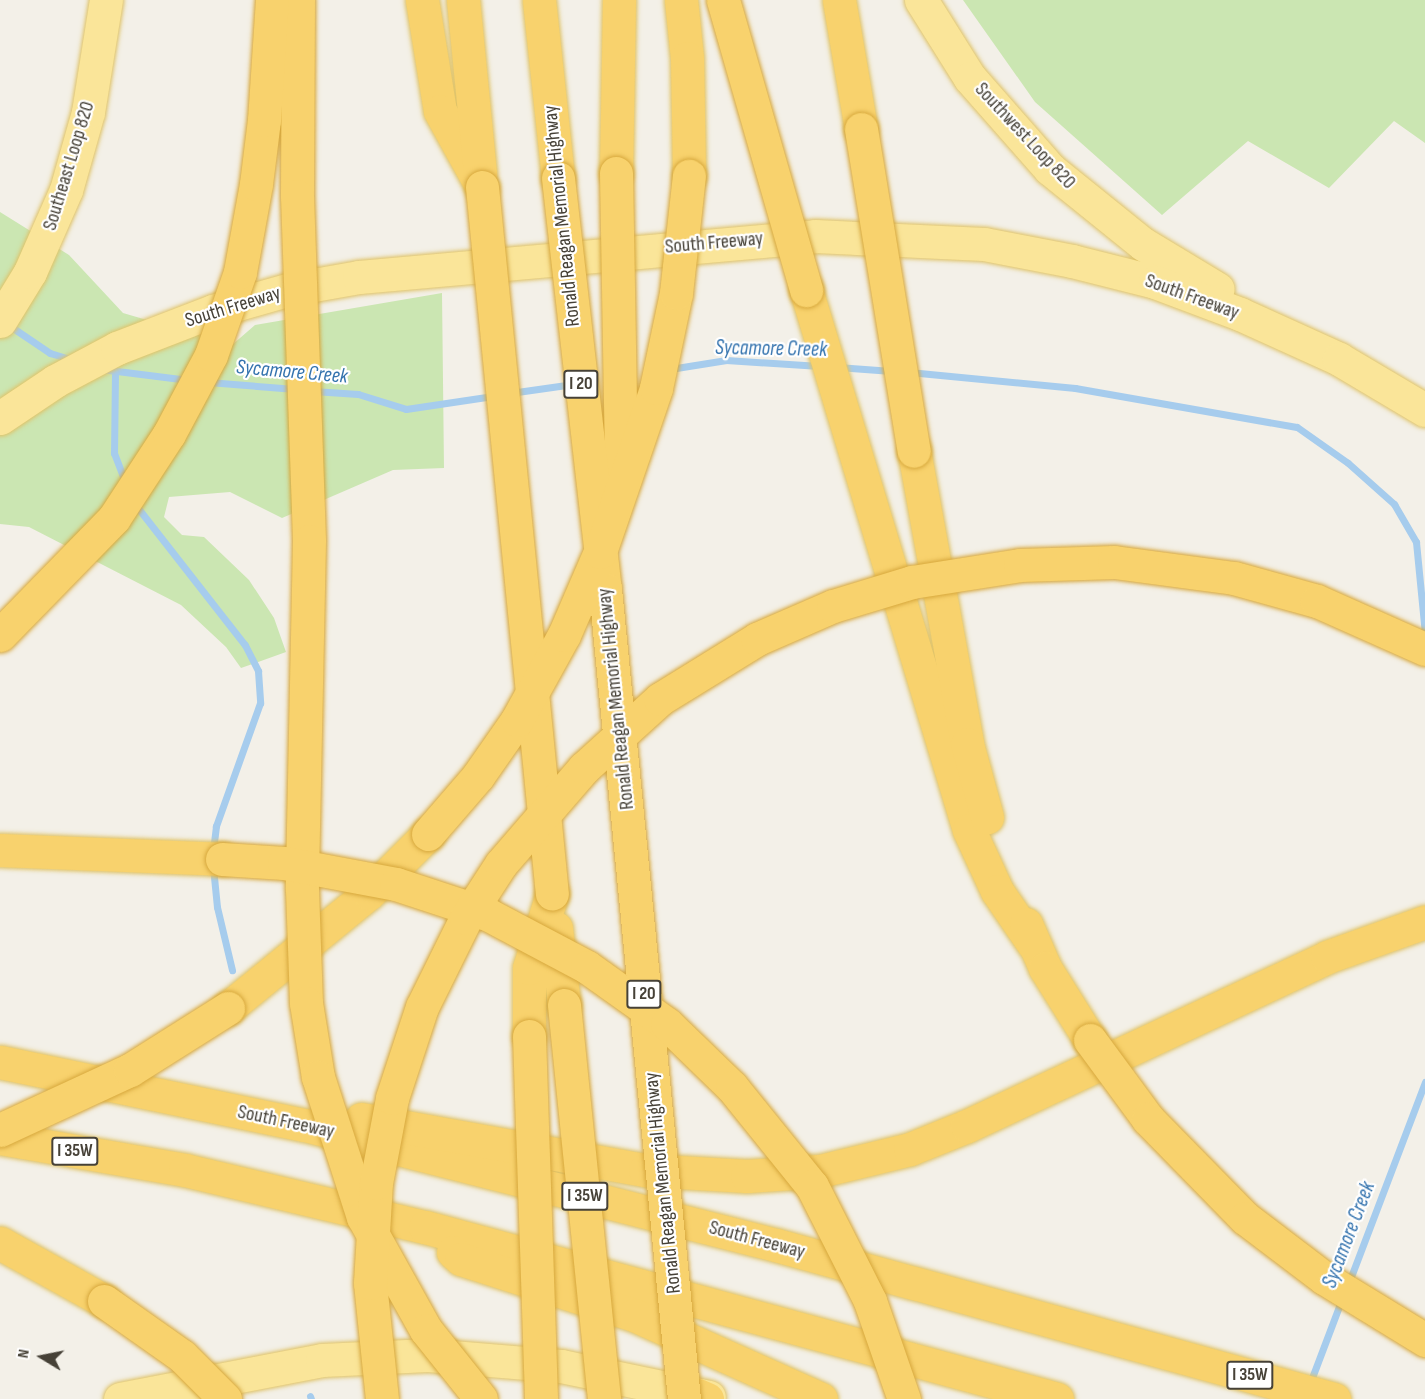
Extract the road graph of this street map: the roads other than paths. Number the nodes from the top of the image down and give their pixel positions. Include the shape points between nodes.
1 (106, 0) edge
2 (272, 0) edge
3 (298, 0) edge
4 (422, 0) edge
5 (464, 0) edge
6 (539, 0) edge
7 (620, 0) edge
8 (681, 0) edge
9 (723, 0) edge
10 (839, 0) edge
11 (921, 0) edge
12 (482, 187) junction
13 (0, 321) edge
14 (1339, 359) junction
15 (1425, 411) edge
16 (0, 418) edge
17 (605, 589) junction
18 (0, 635) edge
19 (1425, 649) edge
20 (0, 850) edge
21 (552, 894) junction
22 (1425, 922) edge
23 (1034, 945) junction
24 (0, 1062) edge
25 (305, 1125) junction
26 (0, 1130) edge
27 (0, 1138) edge
28 (425, 1227) junction
29 (0, 1243) edge
30 (1425, 1340) edge
31 (703, 1398) edge
32 (120, 1399) edge
33 (225, 1399) edge
34 (382, 1399) edge
35 (481, 1399) edge
36 (541, 1399) edge
37 (604, 1399) edge
38 (821, 1399) edge
39 (904, 1399) edge
40 (1058, 1399) edge
41 (1334, 1399) edge

1 - 13 main road, Southeast Loop 820 via 88,112 66,190 30,272
2 - 18 highway, bridge via 264,120 254,196 240,272 211,356 169,434 114,518
3 - 35 highway, bridge via 298,220 309,541 302,889 306,1003 318,1077 363,1217 414,1311
4 - 12 highway via 440,111
5 - 12 highway
6 - 17 highway, Ronald Reagan Memorial Highway / I 20, bridge
7 - 17 highway, bridge via 616,173 623,454
8 - 26 highway, bridge via 687,58 689,176 685,233 664,354 644,431 600,552 564,635 517,720 478,776 408,855 280,968 168,1048 92,1090
9 - 23 highway, bridge via 945,760 982,862
10 - 23 highway, bridge via 919,485 967,744 988,821
11 - 14 main road, Southwest Loop 820 via 970,78 1042,160 1080,196 1143,244
12 - 21 highway, bridge
14 - 15 main road, South Freeway
14 - 16 main road, South Freeway, bridge via 1240,314 1155,282 1072,261 944,240 855,236 763,238 359,277 257,298 158,331 84,364
17 - 31 highway, Ronald Reagan Memorial Highway / I 20, bridge
19 - 34 highway, bridge via 1317,601 1234,578 1124,563 1020,565 912,582 833,606 749,643 660,699 584,768 501,864 462,926 422,1007 394,1088 376,1183 370,1283
20 - 39 highway, bridge via 255,861 347,874 425,892 487,914 587,967 667,1024 710,1062 812,1186 860,1277
21 - 36 highway, bridge via 529,968
21 - 37 highway, bridge
22 - 25 highway via 1352,946 967,1126 910,1149 820,1171 783,1175 685,1174 610,1165 363,1119
23 - 30 highway, bridge via 1074,1017 1110,1069 1148,1119 1206,1181 1299,1261 1381,1316
24 - 25 highway, South Freeway / I 35W
25 - 41 highway, South Freeway / I 35W via 788,1248
27 - 28 highway, I 35W via 185,1170
28 - 38 highway via 461,1259 634,1315
28 - 40 highway, I 35W
29 - 33 highway, bridge via 104,1301 182,1356
31 - 32 main road via 561,1366 428,1354 322,1359

